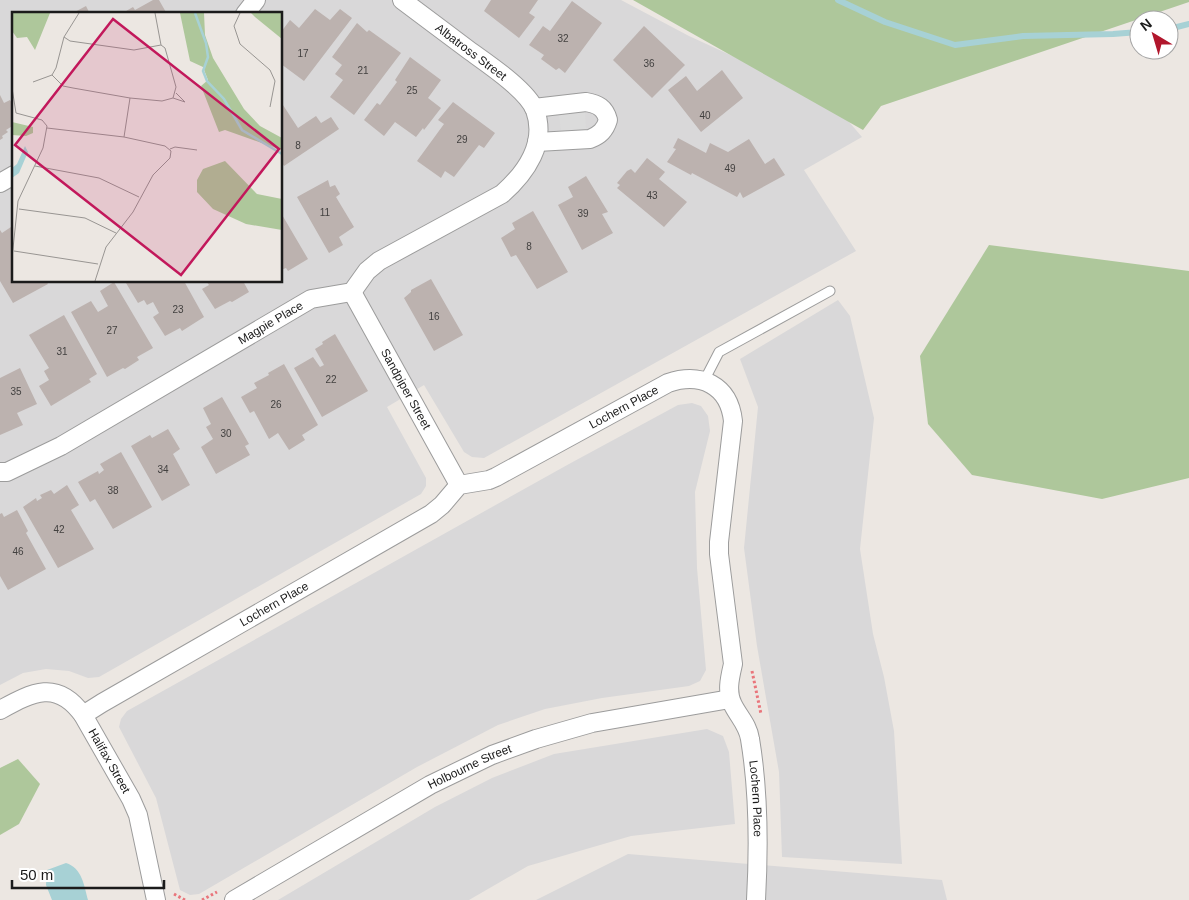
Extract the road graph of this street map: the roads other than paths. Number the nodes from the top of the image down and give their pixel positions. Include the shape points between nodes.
1 (256, 0) edge
2 (402, 0) edge
3 (247, 12) edge
4 (534, 108) junction
5 (537, 142) junction
6 (12, 175) edge
7 (0, 182) edge
8 (830, 291) dead end
9 (352, 292) junction
10 (704, 381) junction
11 (0, 472) edge
12 (459, 485) junction
13 (730, 699) junction
14 (0, 710) edge
15 (83, 715) junction
16 (156, 900) edge
17 (234, 900) edge
18 (756, 900) edge

1 - 3 street
2 - 4 street, Albatross Street via 515,85
4 - 5 street via 538,124
4 - 5 street via 594,103 606,112 608,120 602,132 590,138
5 - 9 street via 528,165 502,194 379,261
6 - 7 street
8 - 10 lane via 724,349 715,358
9 - 11 street, Magpie Place via 311,299 61,446 7,472
9 - 12 street, Sandpiper Street
10 - 12 street, Lochern Place via 693,378 668,383 489,480
10 - 13 street via 728,400 733,421 719,542 733,664
12 - 15 street, Lochern Place via 431,514
13 - 17 street, Holbourne Street via 592,723 492,755 430,785
13 - 18 street, Lochern Place via 750,737 758,828
14 - 15 street, Halifax Street via 33,693 51,692 65,697
15 - 16 street, Halifax Street via 138,815

